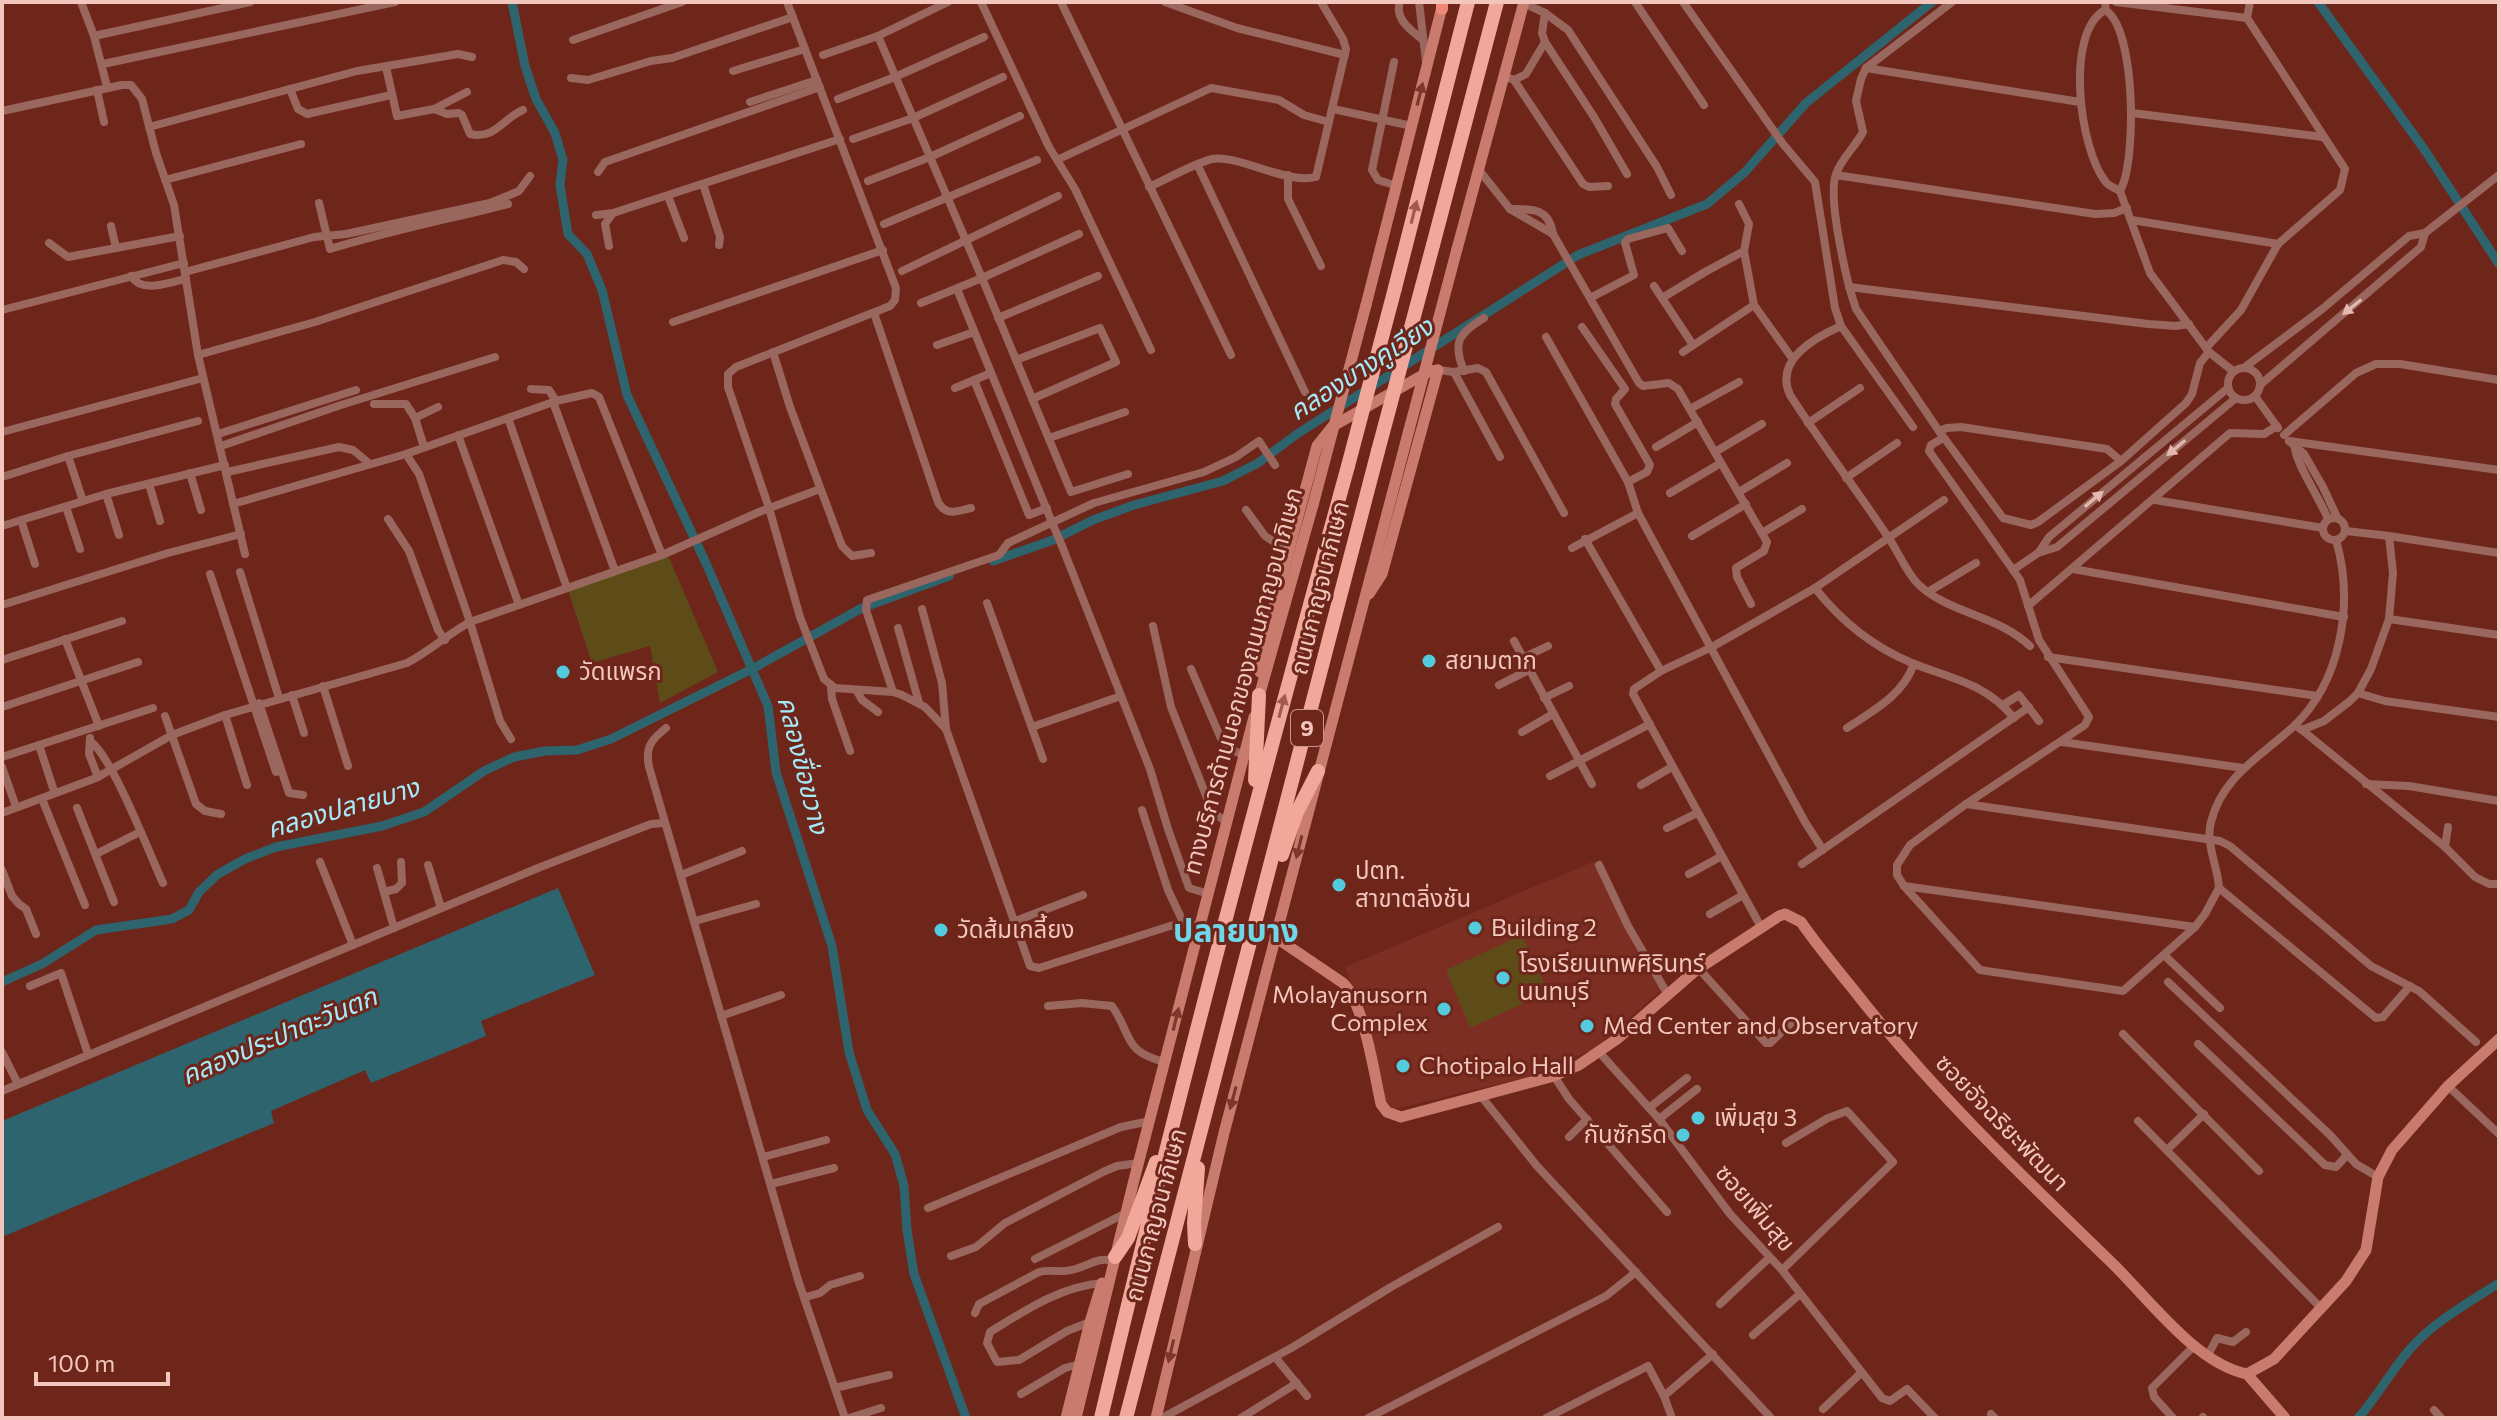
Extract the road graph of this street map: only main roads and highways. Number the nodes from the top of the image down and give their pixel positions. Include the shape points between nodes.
1 (1468, 2) edge
2 (1497, 2) edge
3 (1524, 3) edge
4 (1443, 4) edge
5 (1366, 598) junction
6 (1260, 692) junction
7 (1318, 771) junction
8 (1253, 808) junction
9 (1261, 905) junction
10 (1275, 937) junction
11 (2499, 1039) edge
12 (1202, 1128) junction
13 (1168, 1140) junction
14 (1195, 1244) junction
15 (1114, 1263) junction
16 (2247, 1374) junction
17 (1066, 1418) edge
18 (1076, 1418) edge
19 (1101, 1418) edge
20 (1126, 1418) edge
21 (1159, 1418) edge
22 (2285, 1418) edge

8 -> 1 highway, ถนนกาญจนาภิเษก / 9, bridge
2 - 9 highway, ถนนกาญจนาภิเษก / 9, bridge
3 - 5 main road, bridge via 1509,78 1457,249
6 -> 4 main road, ทางบริการด้านนอกของถนนกาญจนาภิเษก, bridge
5 - 6 main road via 1382,574 1438,370 1323,436 1312,457 1262,652
5 - 7 main road
6 - 8 highway
15 -> 6 main road, ทางบริการด้านนอกของถนนกาญจนาภิเษก
7 - 9 highway
7 -> 10 main road
8 - 13 highway, ถนนกาญจนาภิเษก / 9
9 - 12 highway, ถนนกาญจนาภิเษก / 9
10 -> 14 main road
10 - 16 main road, ซอยอัจฉริยะพัฒนา via 1351,991 1381,1104 1401,1117 1554,1076 1599,1052 1699,969 1785,914 1801,922 1944,1097 2194,1346
11 - 16 main road via 2448,1086 2392,1150 2378,1177 2366,1250 2346,1281 2274,1359
12 - 14 highway
12 - 20 highway, ถนนกาญจนาภิเษก / 9
13 - 15 highway
13 - 19 highway, ถนนกาญจนาภิเษก / 9
14 -> 21 main road
15 - 17 main road via 1090,1322
15 - 18 main road, ทางบริการด้านนอกของถนนกาญจนาภิเษก
16 - 22 main road

